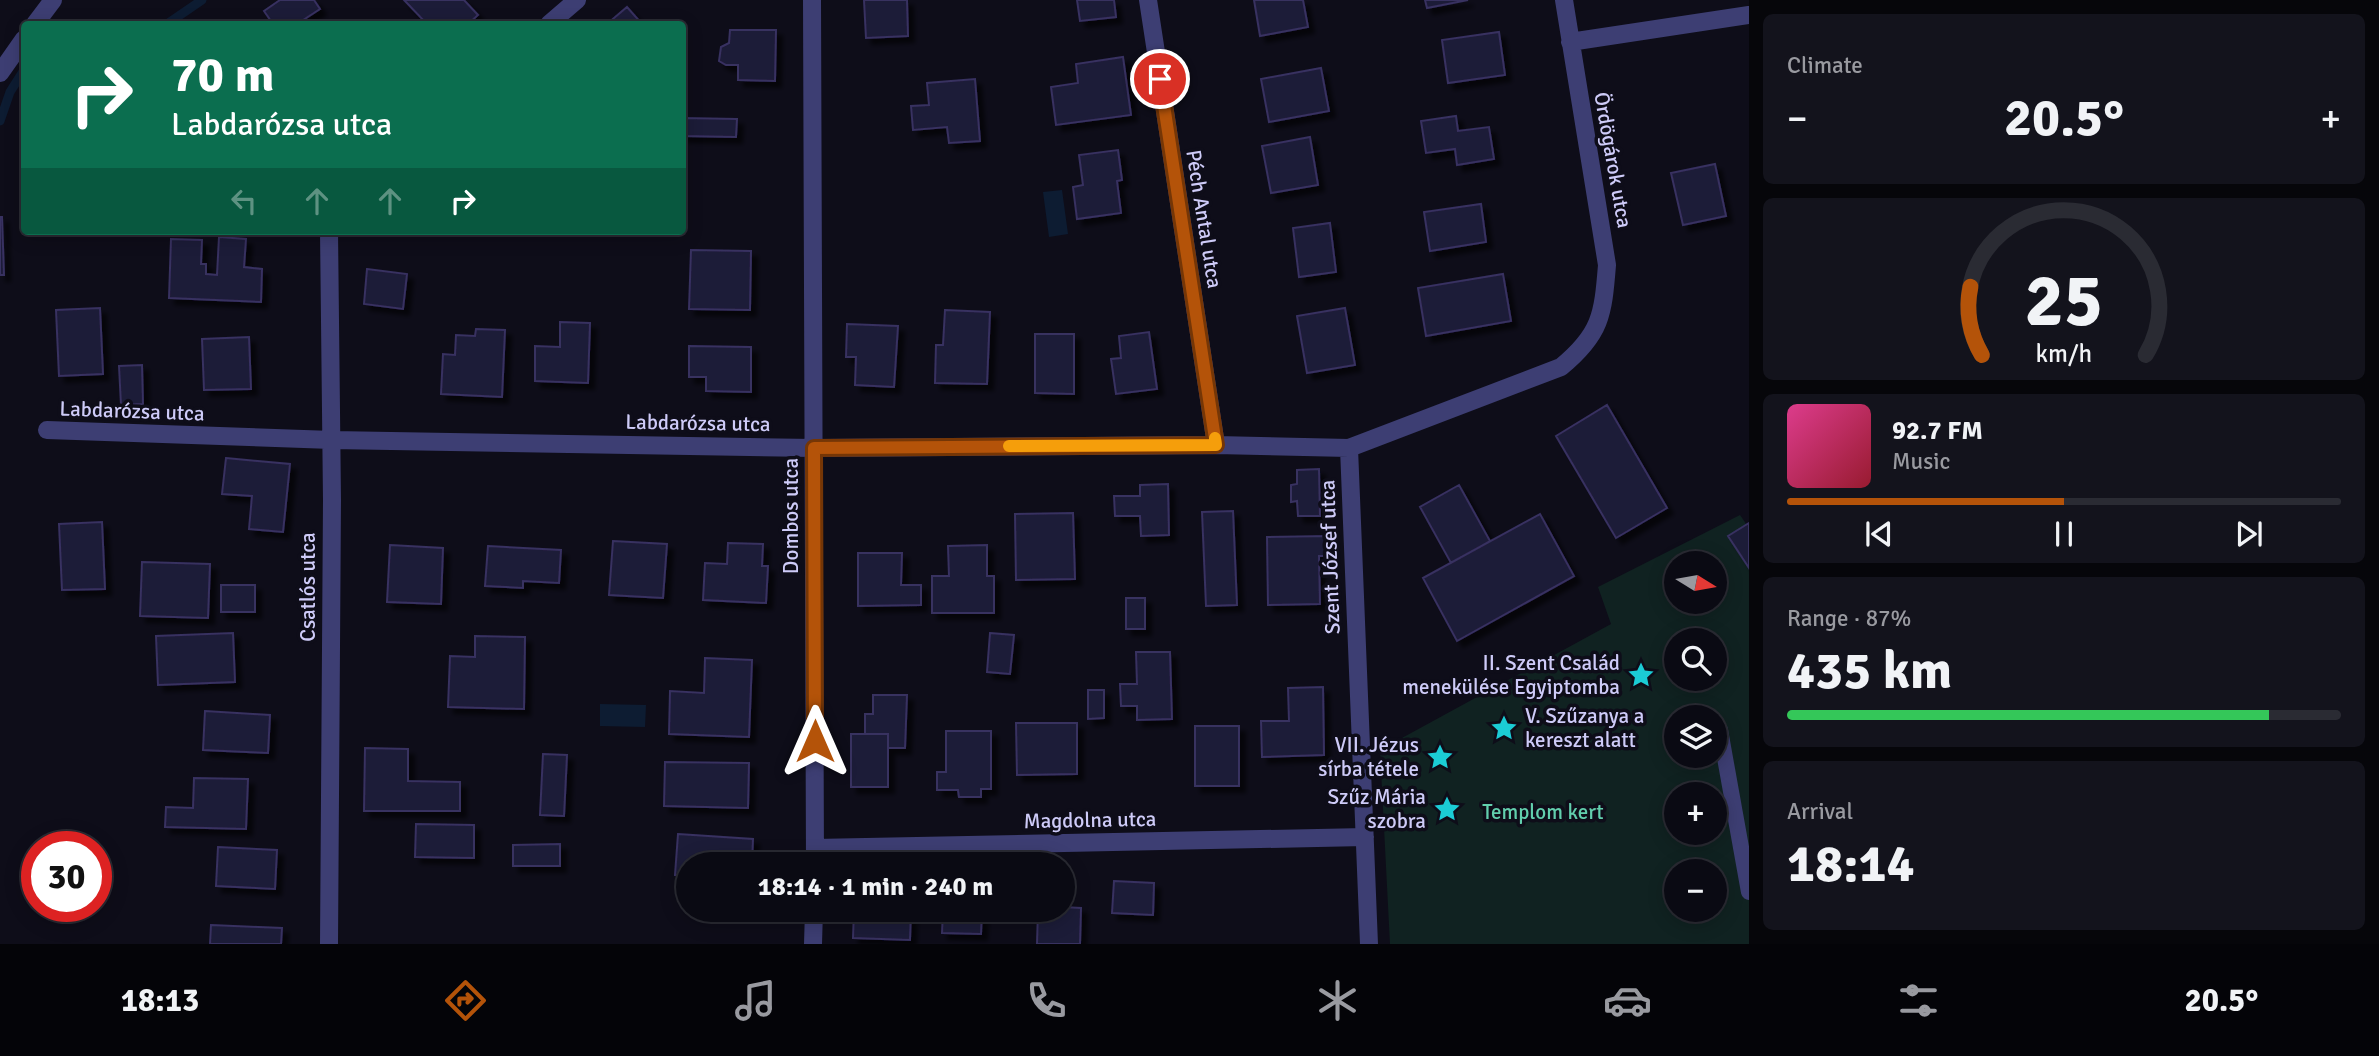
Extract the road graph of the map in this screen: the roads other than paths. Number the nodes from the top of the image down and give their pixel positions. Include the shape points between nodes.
1 (53, 0) edge
2 (577, 0) edge
3 (812, 0) edge
4 (1148, 0) edge
5 (1564, 0) edge
6 (1749, 16) edge
7 (37, 21) edge
8 (552, 21) edge
9 (1570, 42) junction
10 (21, 43) edge
11 (0, 73) edge
12 (329, 235) edge
13 (47, 430) dead end
14 (332, 440) junction
15 (1216, 445) junction
16 (814, 448) junction
17 (1349, 448) junction
18 (1727, 768) edge
19 (1365, 837) junction
20 (815, 852) edge
21 (931, 852) edge
22 (1749, 892) edge
23 (814, 922) edge
24 (329, 944) edge
25 (813, 944) edge
26 (1369, 944) edge

1 - 7 street
2 - 8 street
3 - 16 street, Dombos utca
4 - 15 street, Péch Antal utca
5 - 9 street, Ördögárok utca
6 - 9 street
9 - 17 street, Ördögárok utca via 1607,264 1597,328 1581,351 1561,367
10 - 11 street
12 - 14 street, Csatlós utca
13 - 14 street, Labdarózsa utca
14 - 16 street, Labdarózsa utca
14 - 24 street, Csatlós utca
15 - 16 street, Labdarózsa utca
15 - 17 street, Labdarózsa utca
16 - 20 street, Dombos utca
17 - 19 street, Szent József utca
18 - 22 lane
19 - 21 street, Magdolna utca
19 - 26 street, Szent József utca
23 - 25 street

